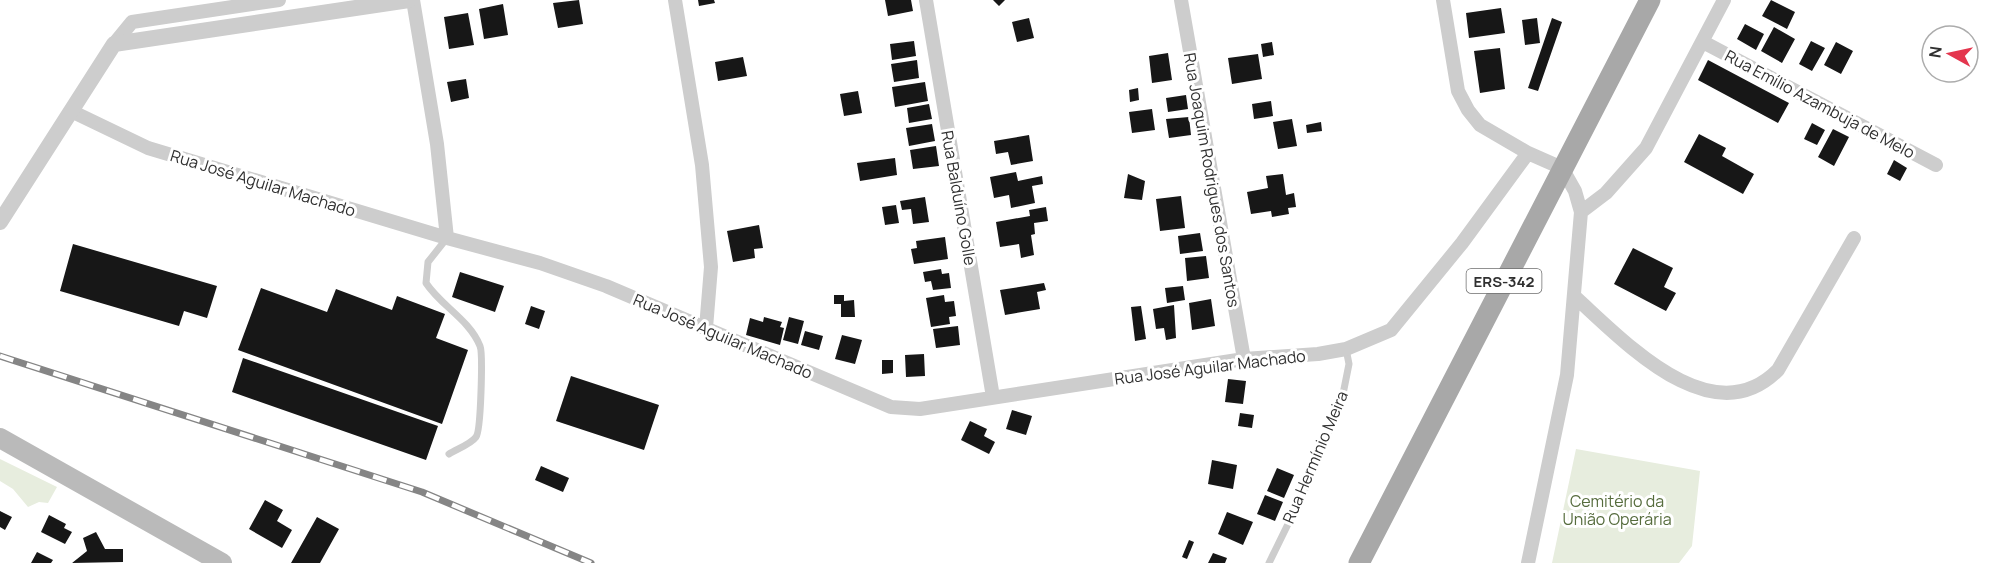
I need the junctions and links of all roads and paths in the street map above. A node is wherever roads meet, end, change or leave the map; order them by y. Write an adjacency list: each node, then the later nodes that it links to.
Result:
1 (279, 0): 10 (street)
2 (411, 0): 10 (street); 17 (street)
3 (675, 0): 20 (street)
4 (926, 0): 23 (street, Rua Balduíno Golle)
5 (1181, 0): 22 (street, Rua Joaquim Rodrigues dos Santos)
6 (1443, 0): 12 (street)
7 (1650, 0): 14 (main road, ERS-342)
8 (1724, 0): 9 (street)
9 (1703, 42): 13 (street, Rua Emílio Azambuja de Melo); 15 (street)
10 (114, 44): 11 (street)
11 (71, 111): 16 (street); 17 (street, Rua José Aguilar Machado)
12 (1528, 153): 14 (street); 21 (street, Rua José Aguilar Machado)
13 (1936, 165)
14 (1562, 168): 15 (street); 28 (main road, ERS-342)
15 (1581, 212): 19 (street)
16 (0, 222)
17 (447, 238): 20 (street, Rua José Aguilar Machado); 25 (lane)
18 (1854, 238): 19 (street)
19 (1574, 296): 29 (street)
20 (706, 328): 23 (street, Rua José Aguilar Machado)
21 (1346, 349): 22 (street, Rua José Aguilar Machado); 27 (lane, Rua Hermínio Meira)
22 (1244, 360): 23 (street, Rua José Aguilar Machado)
23 (993, 397)
24 (0, 438): 26 (main road)
25 (449, 454)
26 (222, 563)
27 (1269, 563)
28 (1359, 563)
29 (1528, 563)

